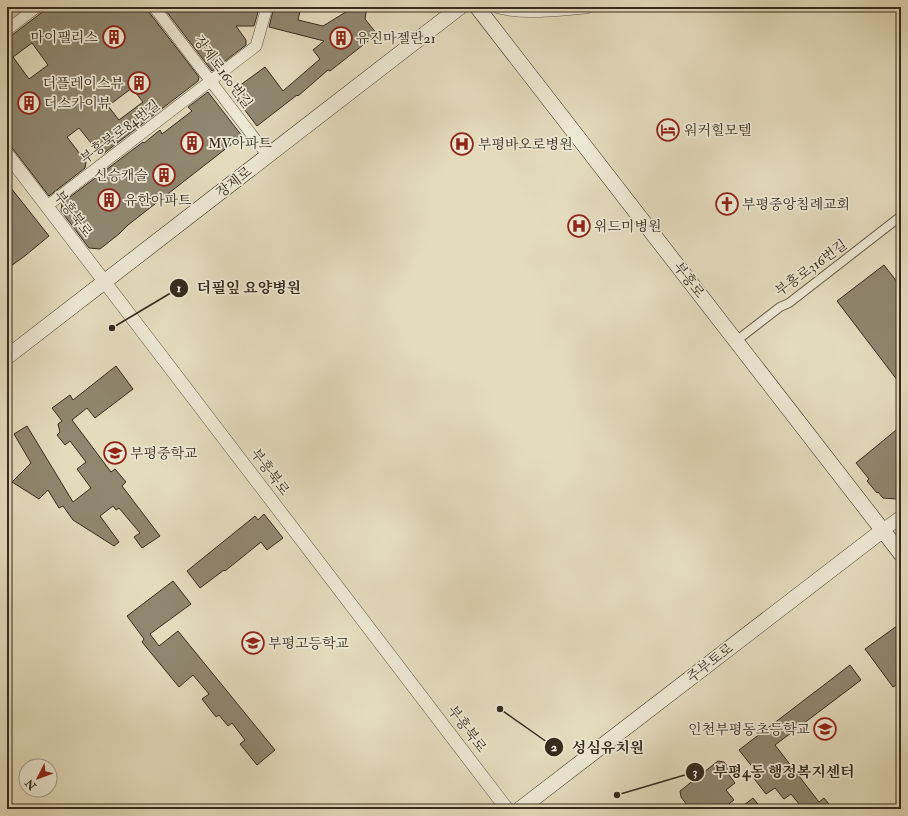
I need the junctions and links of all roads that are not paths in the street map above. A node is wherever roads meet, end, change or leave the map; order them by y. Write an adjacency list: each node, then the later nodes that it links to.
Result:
1 (37, 7): 8 (street)
2 (154, 7): 9 (street, 장제로160번길)
3 (267, 7): 9 (street, 부흥북로84번길)
4 (460, 7): 11 (main road, 장제로)
5 (477, 7): 15 (main road, 부흥로)
6 (499, 7): 7 (street)
7 (586, 7)
8 (7, 30)
9 (211, 81): 11 (street, 장제로160번길); 12 (street, 부흥북로84번길)
10 (7, 154): 12 (street, 부흥북로)
11 (268, 156): 14 (main road, 장제로)
12 (47, 206): 14 (street, 부흥북로)
13 (901, 216): 15 (street, 부흥로316번길)
14 (105, 282): 16 (main road, 장제로); 20 (street, 부흥북로)
15 (736, 341): 18 (main road, 부흥로)
16 (7, 357)
17 (901, 517): 18 (street, 주부토로)
18 (883, 530): 19 (main road, 부흥로); 21 (main road, 주부토로)
19 (901, 554)
20 (508, 809)
21 (520, 809)

